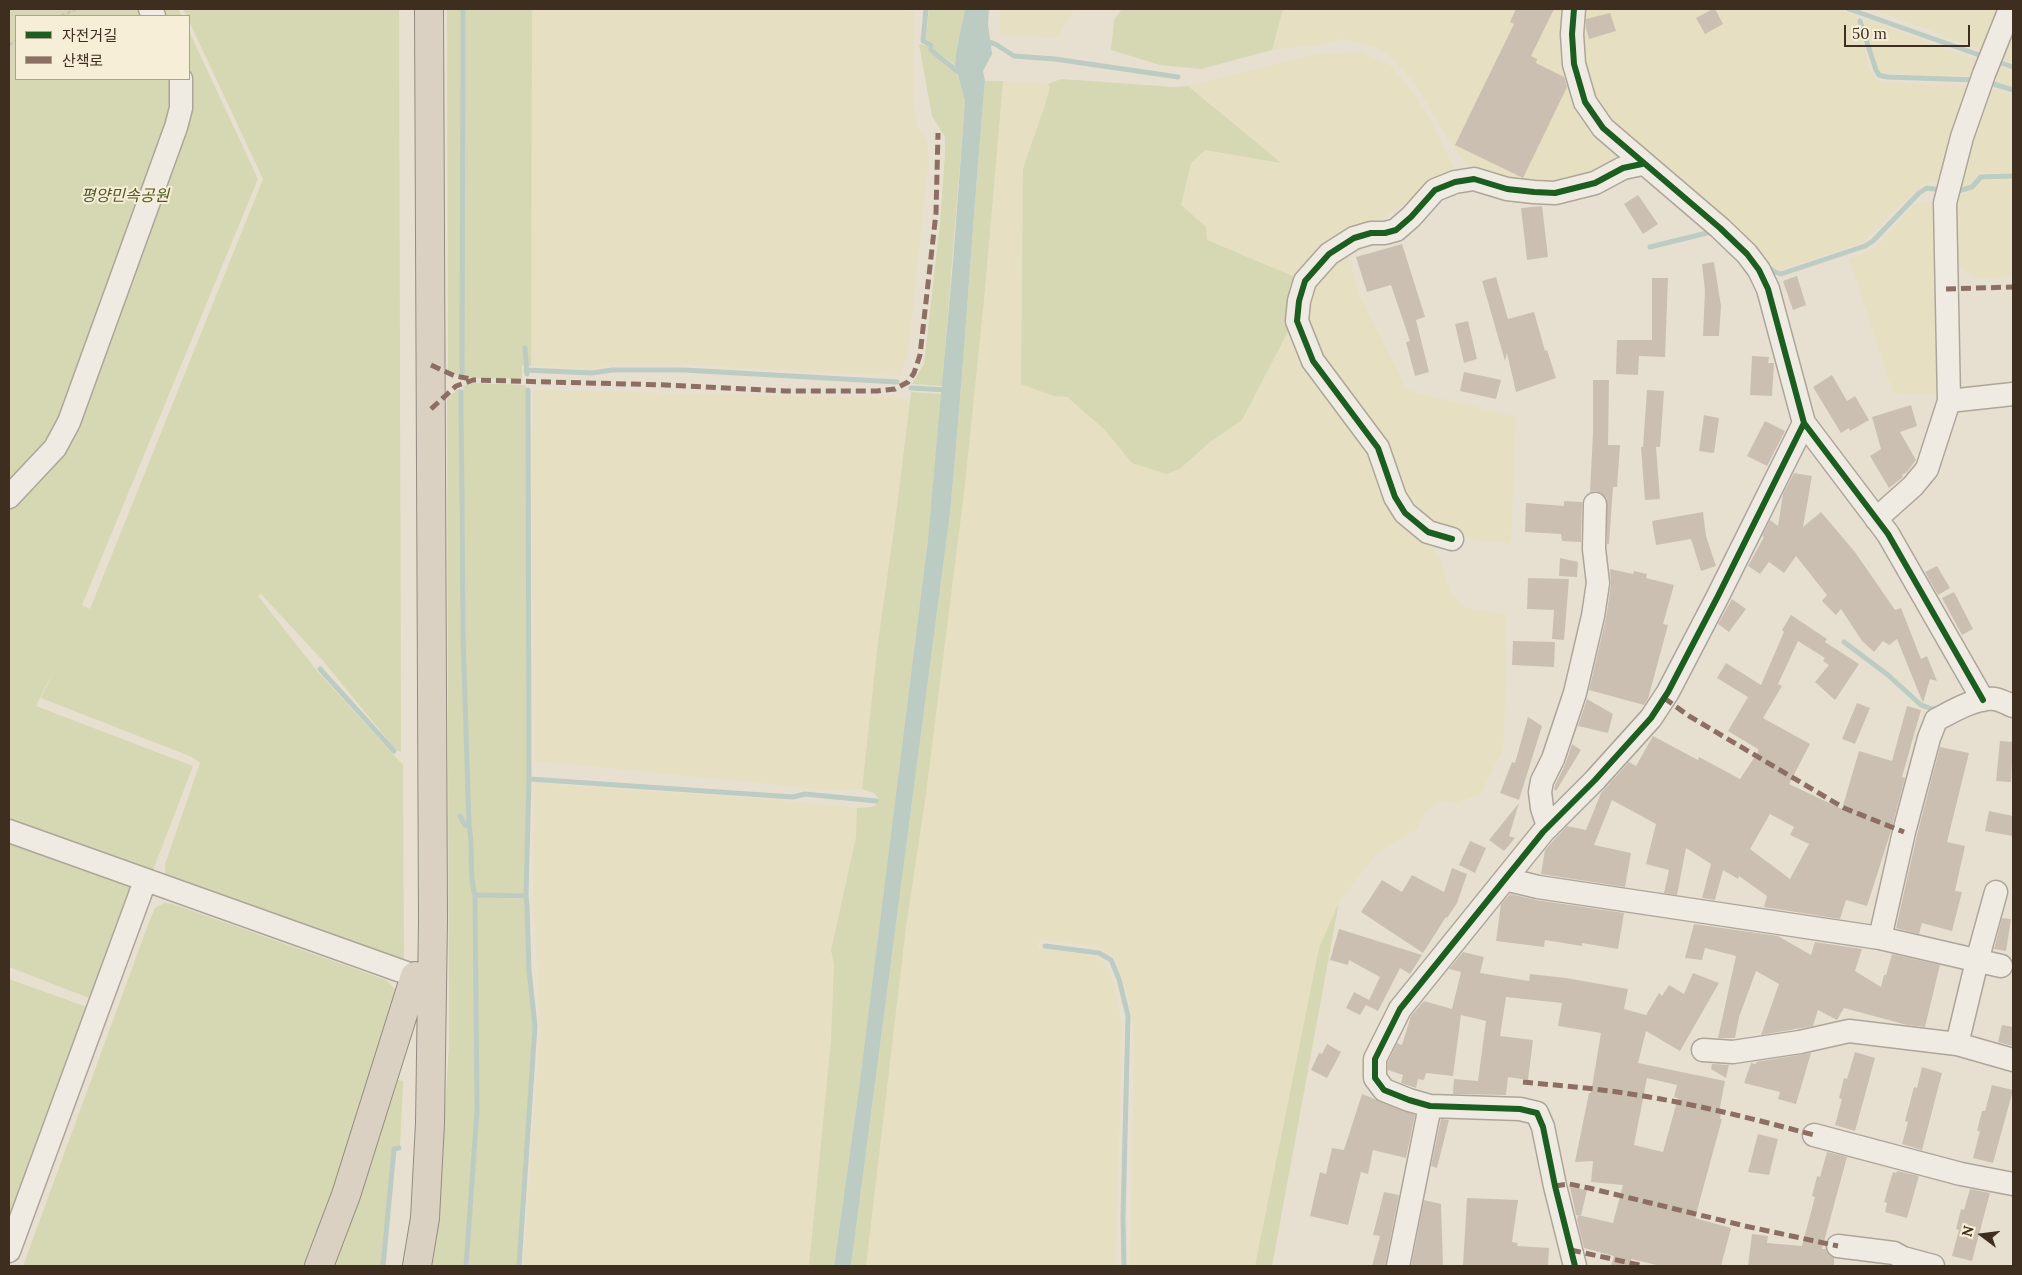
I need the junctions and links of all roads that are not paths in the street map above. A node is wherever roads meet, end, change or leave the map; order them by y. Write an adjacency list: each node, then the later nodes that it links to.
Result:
1 (410, 9): 24 (highway)
2 (429, 9): 36 (highway)
3 (1574, 9): 6 (street)
4 (2010, 9): 8 (street)
5 (180, 80): 10 (street)
6 (1642, 164): 9 (street); 13 (street)
7 (2013, 394): 8 (street)
8 (1948, 401): 12 (street)
9 (1804, 423): 12 (street); 16 (street)
10 (9, 497)
11 (1595, 504): 16 (street)
12 (1876, 519): 14 (street)
13 (1452, 539)
14 (1983, 700): 15 (street); 21 (street)
15 (2013, 706)
16 (1548, 826): 18 (street)
17 (9, 831): 19 (street)
18 (1505, 880): 21 (street); 28 (street)
19 (145, 881): 24 (street); 32 (street)
20 (1996, 892): 22 (street)
21 (1880, 938): 22 (street)
22 (1977, 961): 23 (street); 25 (street)
23 (2001, 966)
24 (415, 976): 34 (highway); 35 (highway)
25 (1958, 1044): 26 (street); 27 (street)
26 (1703, 1050)
27 (2013, 1060)
28 (1430, 1106): 37 (street); 38 (street)
29 (1814, 1136): 30 (street)
30 (2013, 1184)
31 (1838, 1246): 33 (street)
32 (9, 1251)
33 (1902, 1262): 39 (street)
34 (319, 1266)
35 (403, 1266)
36 (417, 1266)
37 (1398, 1266)
38 (1575, 1266)
39 (1933, 1266)

